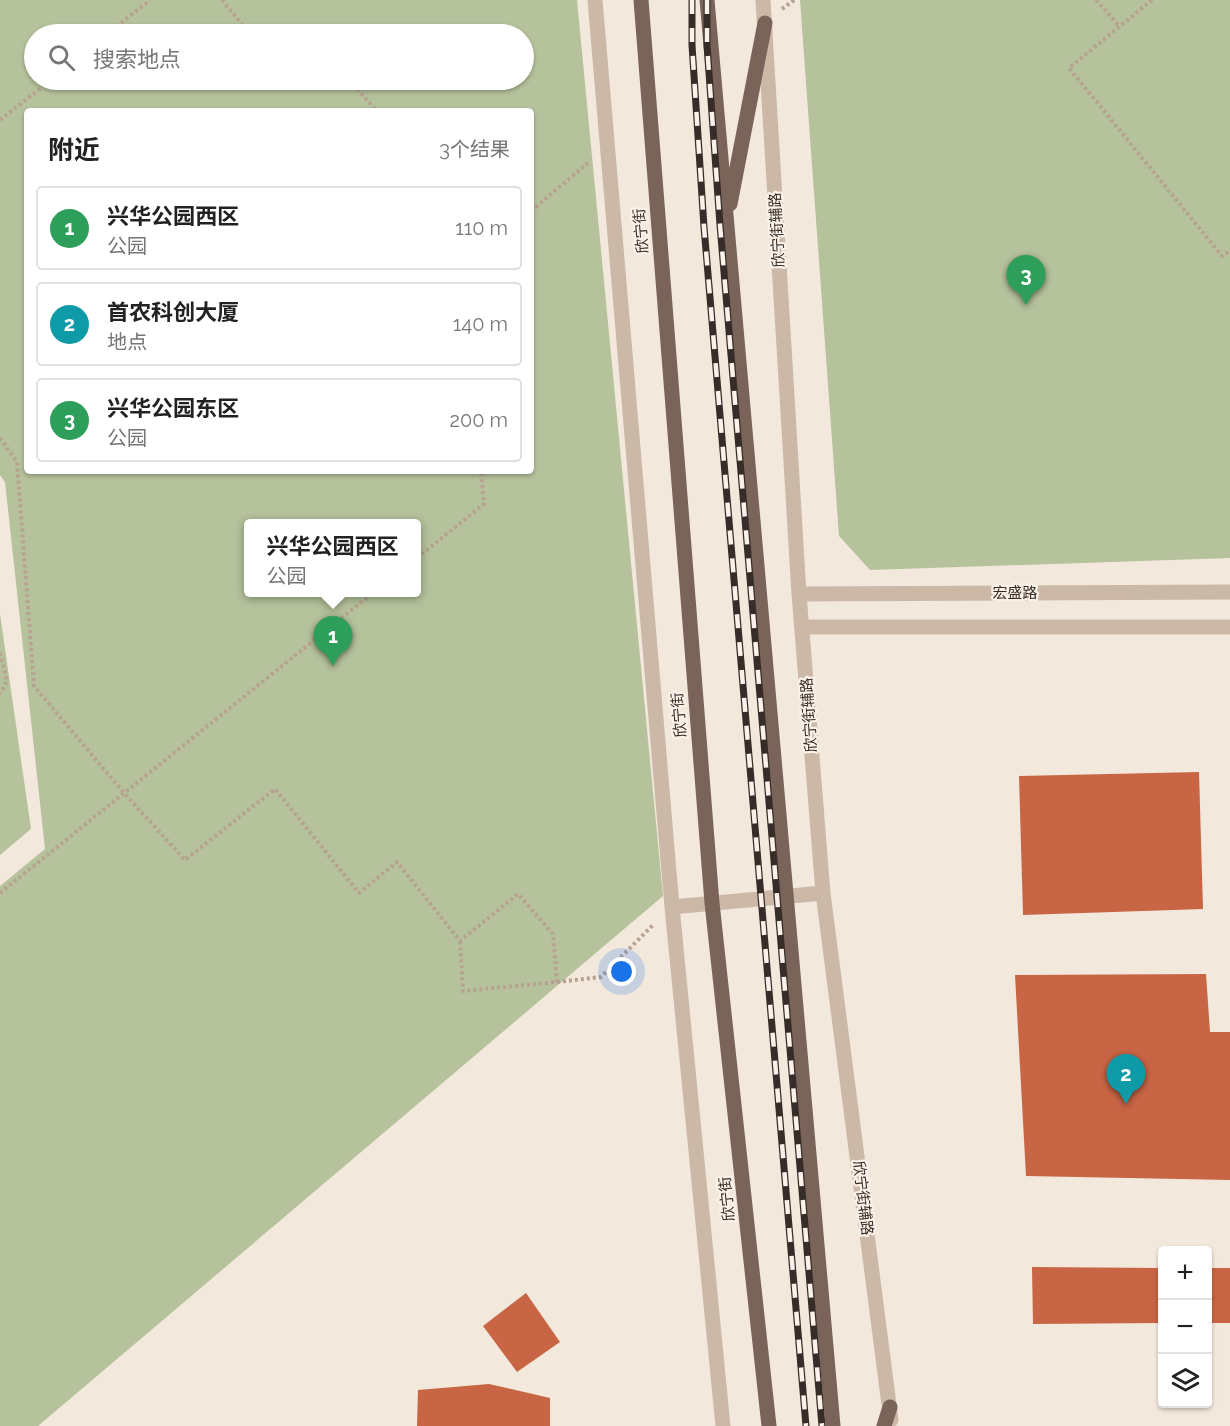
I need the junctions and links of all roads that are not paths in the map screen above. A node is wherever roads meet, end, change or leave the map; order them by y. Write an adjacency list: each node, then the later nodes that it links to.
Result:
1 (595, 0): 14 (street)
2 (641, 0): 13 (main road, 欣宁街)
3 (706, 0): 6 (main road)
4 (763, 0): 5 (street, 欣宁街辅路)
5 (765, 23): 6 (main road); 8 (street, 欣宁街辅路)
6 (727, 222): 12 (main road)
7 (1230, 592): 8 (street, 宏盛路)
8 (799, 594): 9 (street, 欣宁街辅路)
9 (802, 627): 10 (street); 11 (street, 欣宁街辅路)
10 (1230, 627)
11 (823, 893): 12 (street); 15 (street, 欣宁街辅路)
12 (787, 897): 13 (street); 18 (main road)
13 (712, 903): 14 (street); 17 (main road, 欣宁街)
14 (672, 907): 16 (street)
15 (890, 1407): 19 (main road); 20 (street, 欣宁街辅路)
16 (723, 1426)
17 (770, 1426)
18 (833, 1426)
19 (884, 1426)
20 (892, 1426)

